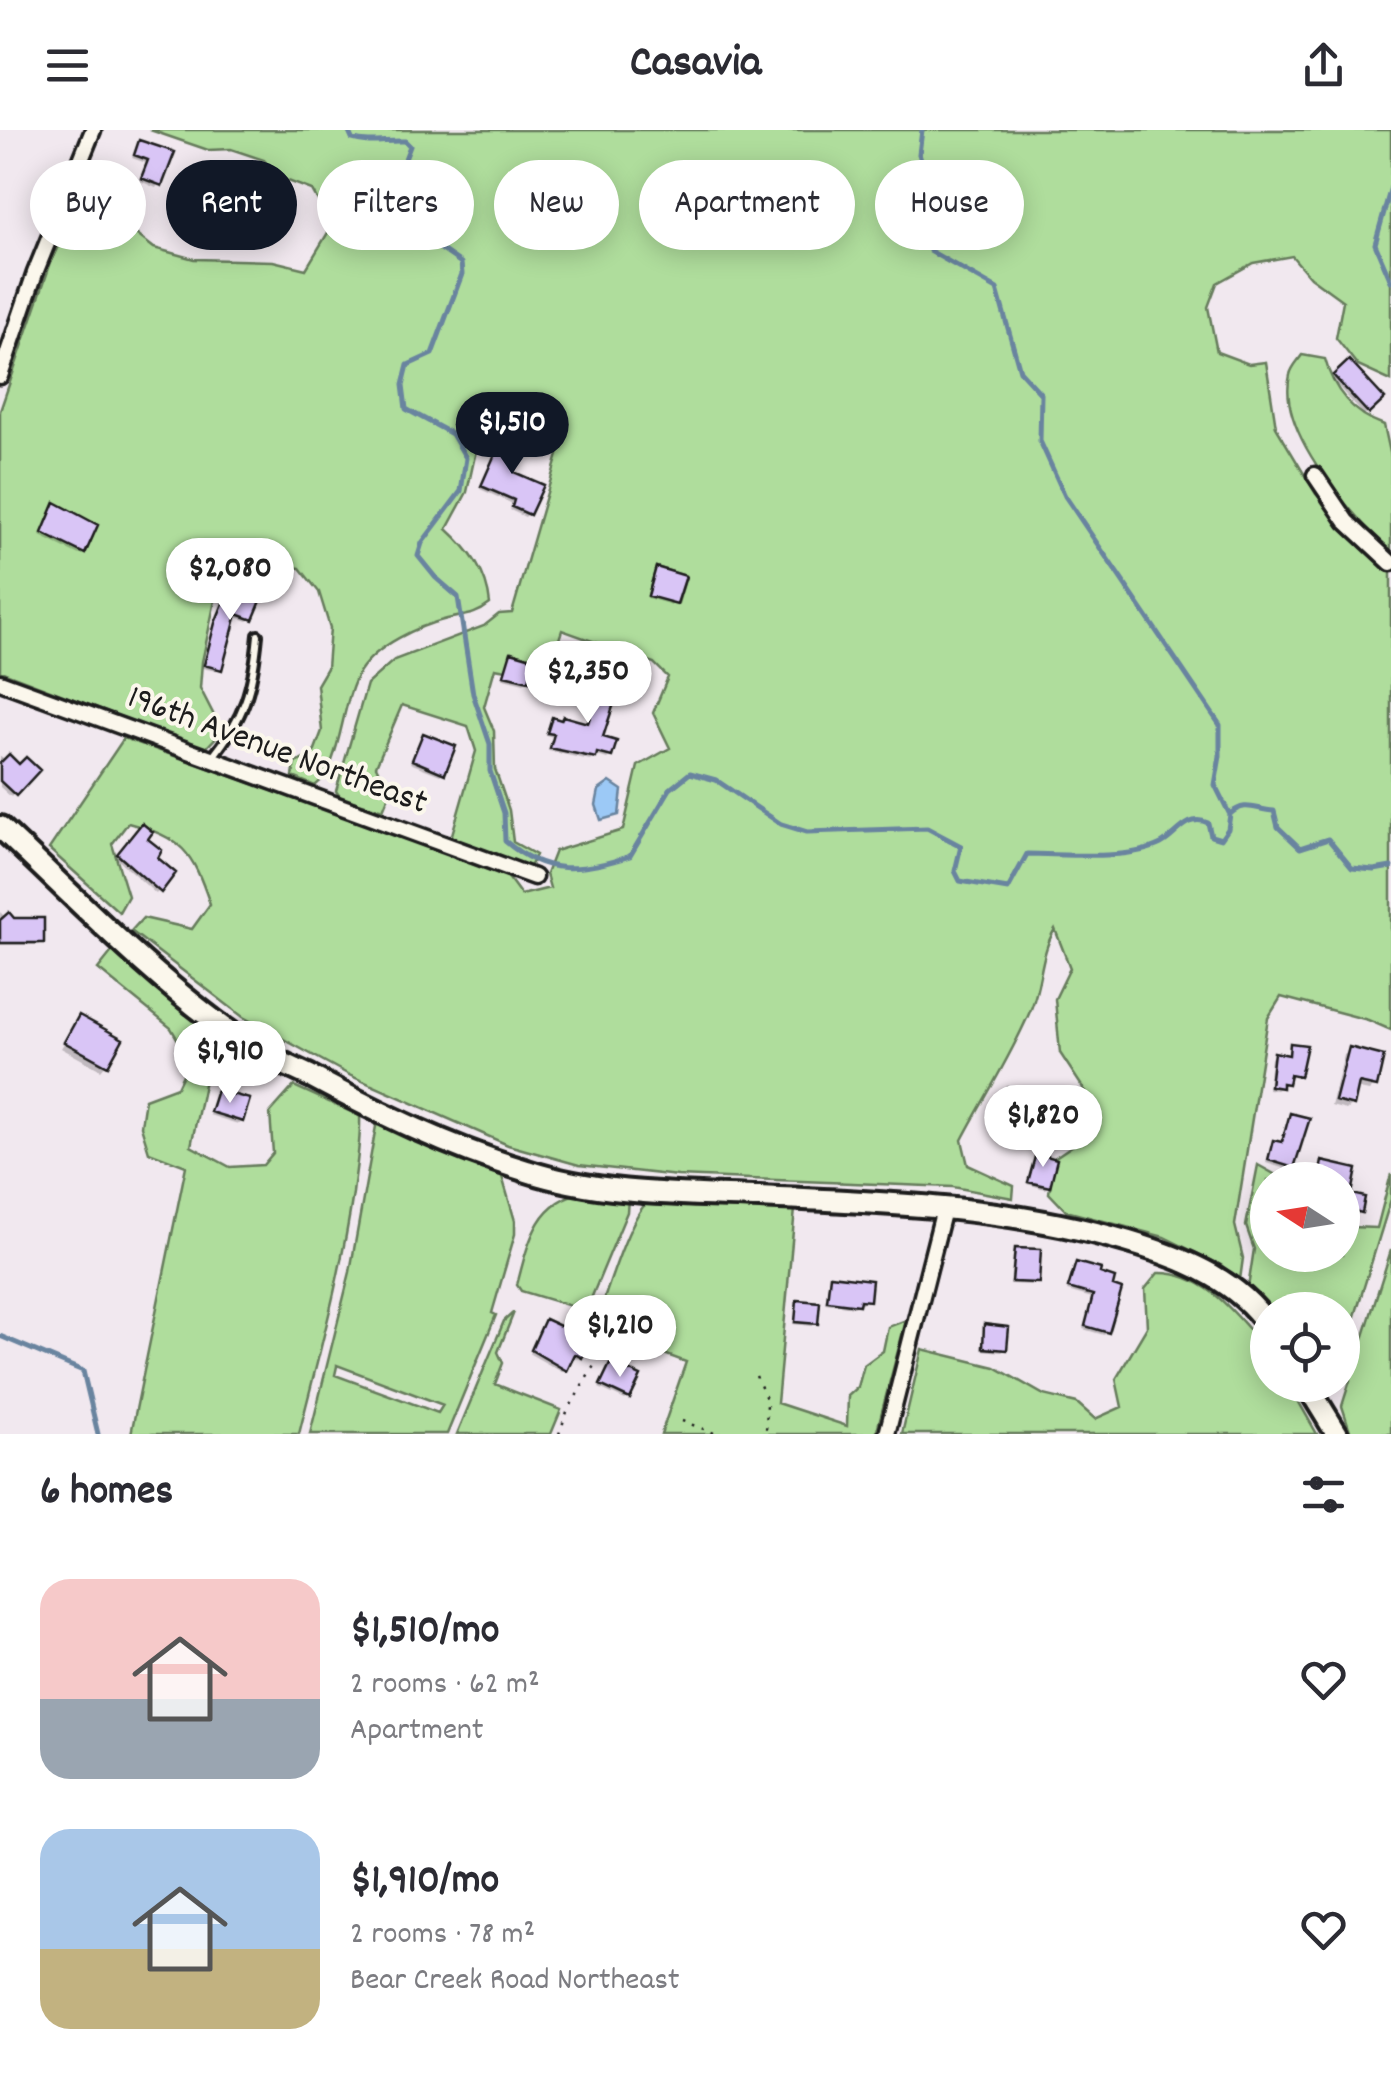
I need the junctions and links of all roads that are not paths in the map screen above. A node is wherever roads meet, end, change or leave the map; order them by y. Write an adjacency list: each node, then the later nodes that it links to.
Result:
1 (93, 130): 2 (street)
2 (0, 376)
3 (1315, 474): 4 (street)
4 (1391, 563)
5 (258, 635): 7 (lane)
6 (0, 682): 7 (street, 196th Avenue Northeast)
7 (210, 760): 9 (street, 196th Avenue Northeast)
8 (0, 827): 10 (street)
9 (534, 877)
10 (944, 1210): 11 (street); 13 (street)
11 (1250, 1307)
12 (1318, 1402): 14 (street)
13 (887, 1434)
14 (1337, 1434)

